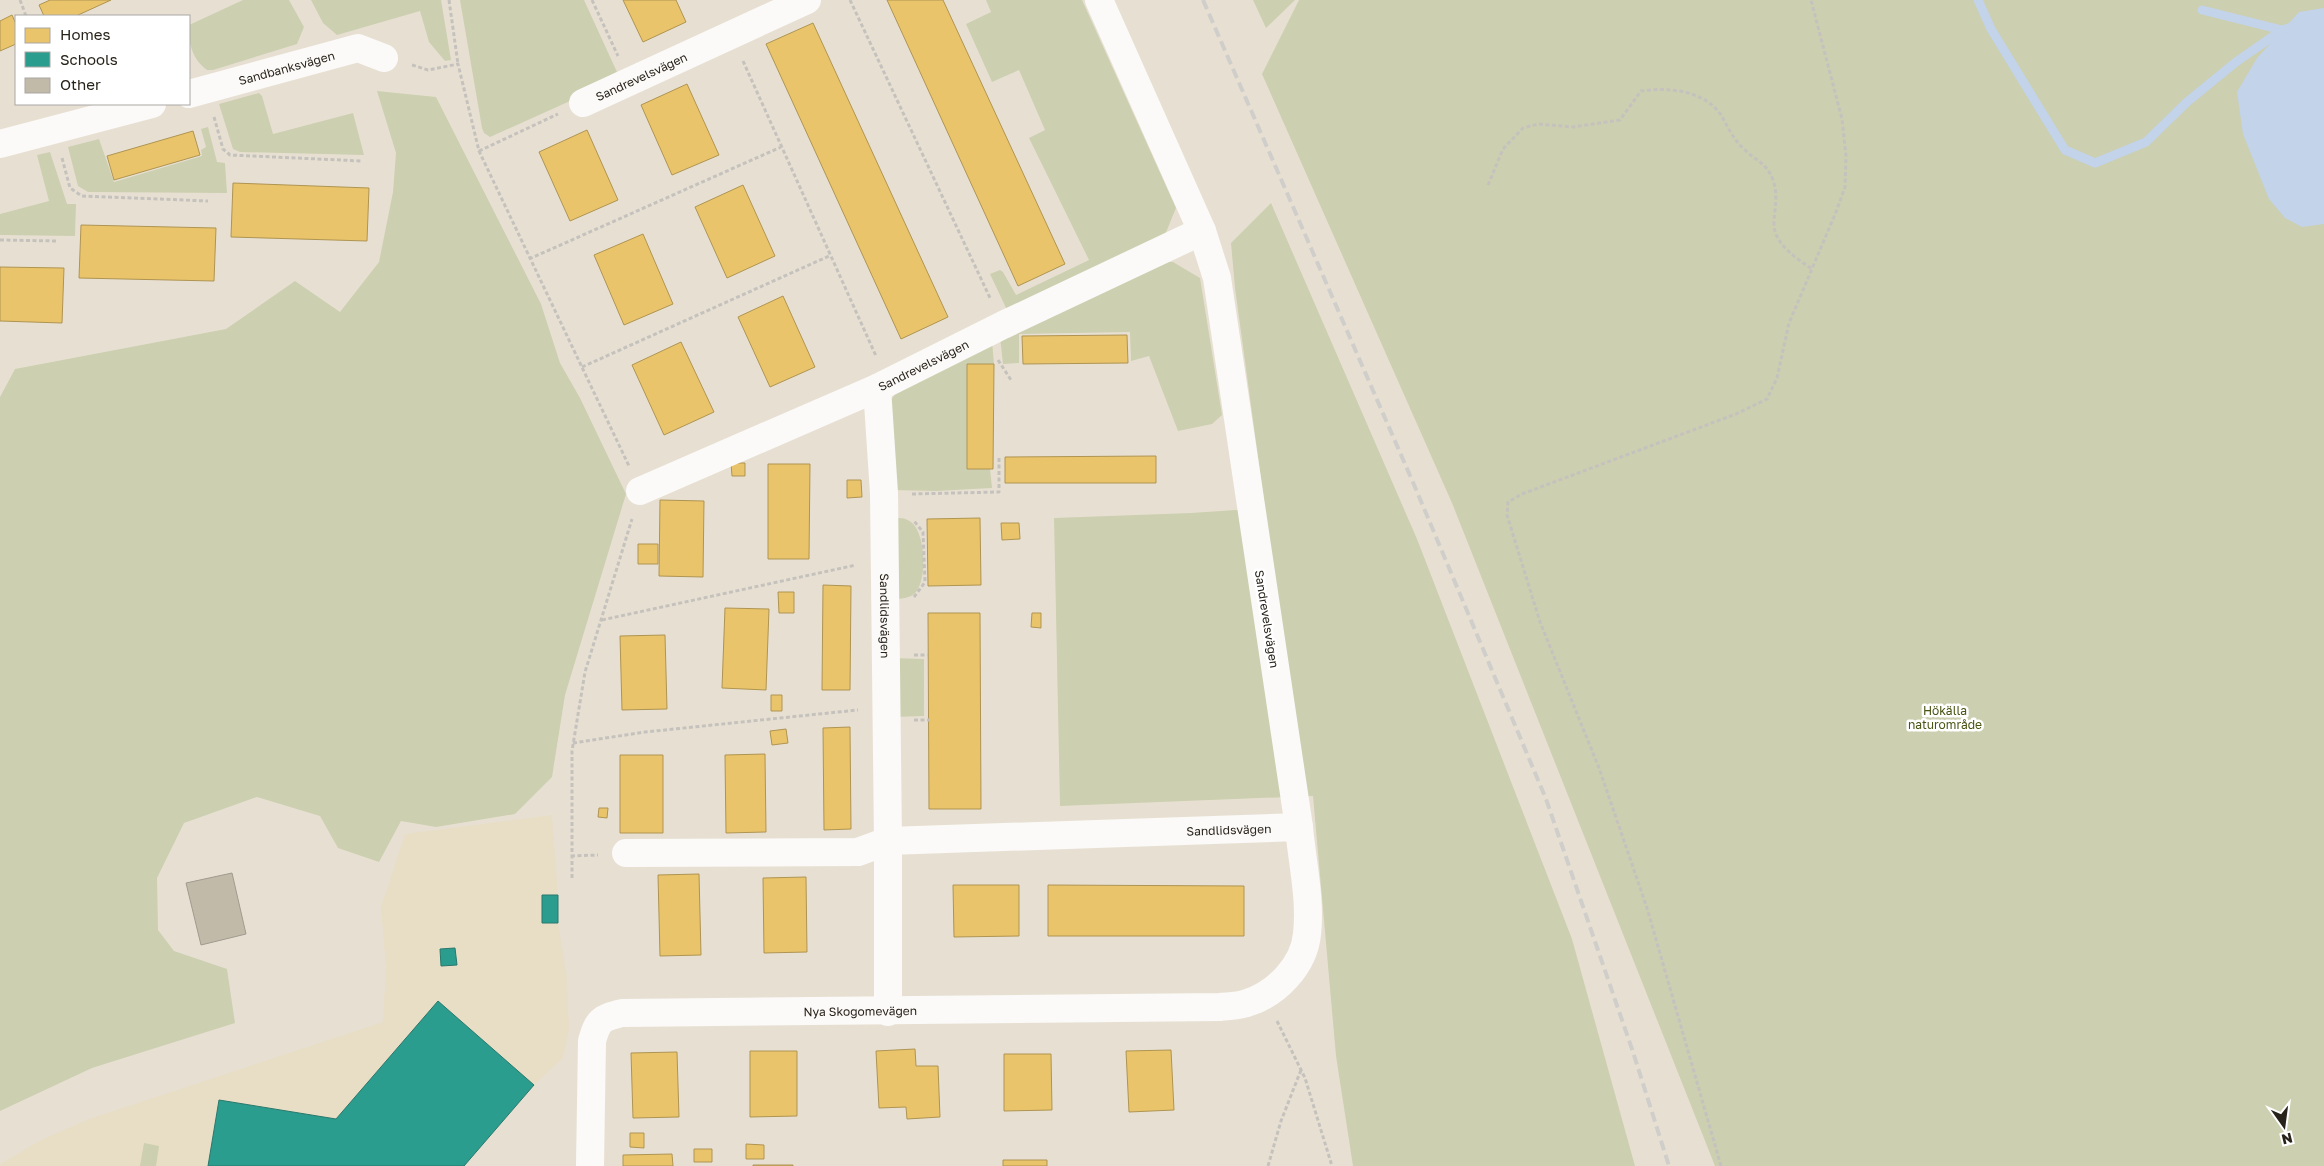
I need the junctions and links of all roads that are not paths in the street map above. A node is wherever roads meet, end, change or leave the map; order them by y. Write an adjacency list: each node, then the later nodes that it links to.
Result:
1 (807, 0): 5 (street, Sandrevelsvägen)
2 (1099, 0): 8 (street, Sandrevelsvägen)
3 (384, 58): 4 (street, Sandbanksvägen)
4 (197, 92)
5 (583, 103)
6 (148, 105): 7 (street)
7 (0, 144)
8 (1202, 231): 9 (street, Sandrevelsvägen); 11 (street, Sandrevelsvägen)
9 (883, 386): 10 (street, Sandrevelsvägen); 12 (street, Sandlidsvägen)
10 (640, 491)
11 (1299, 827): 12 (street, Sandlidsvägen); 14 (street, Sandrevelsvägen)
12 (888, 842): 13 (street, Sandlidsvägen); 15 (street, Sandlidsvägen)
13 (626, 853)
14 (1265, 996): 15 (street, Nya Skogomevägen)
15 (888, 1012): 16 (street, Nya Skogomevägen)
16 (590, 1166)

